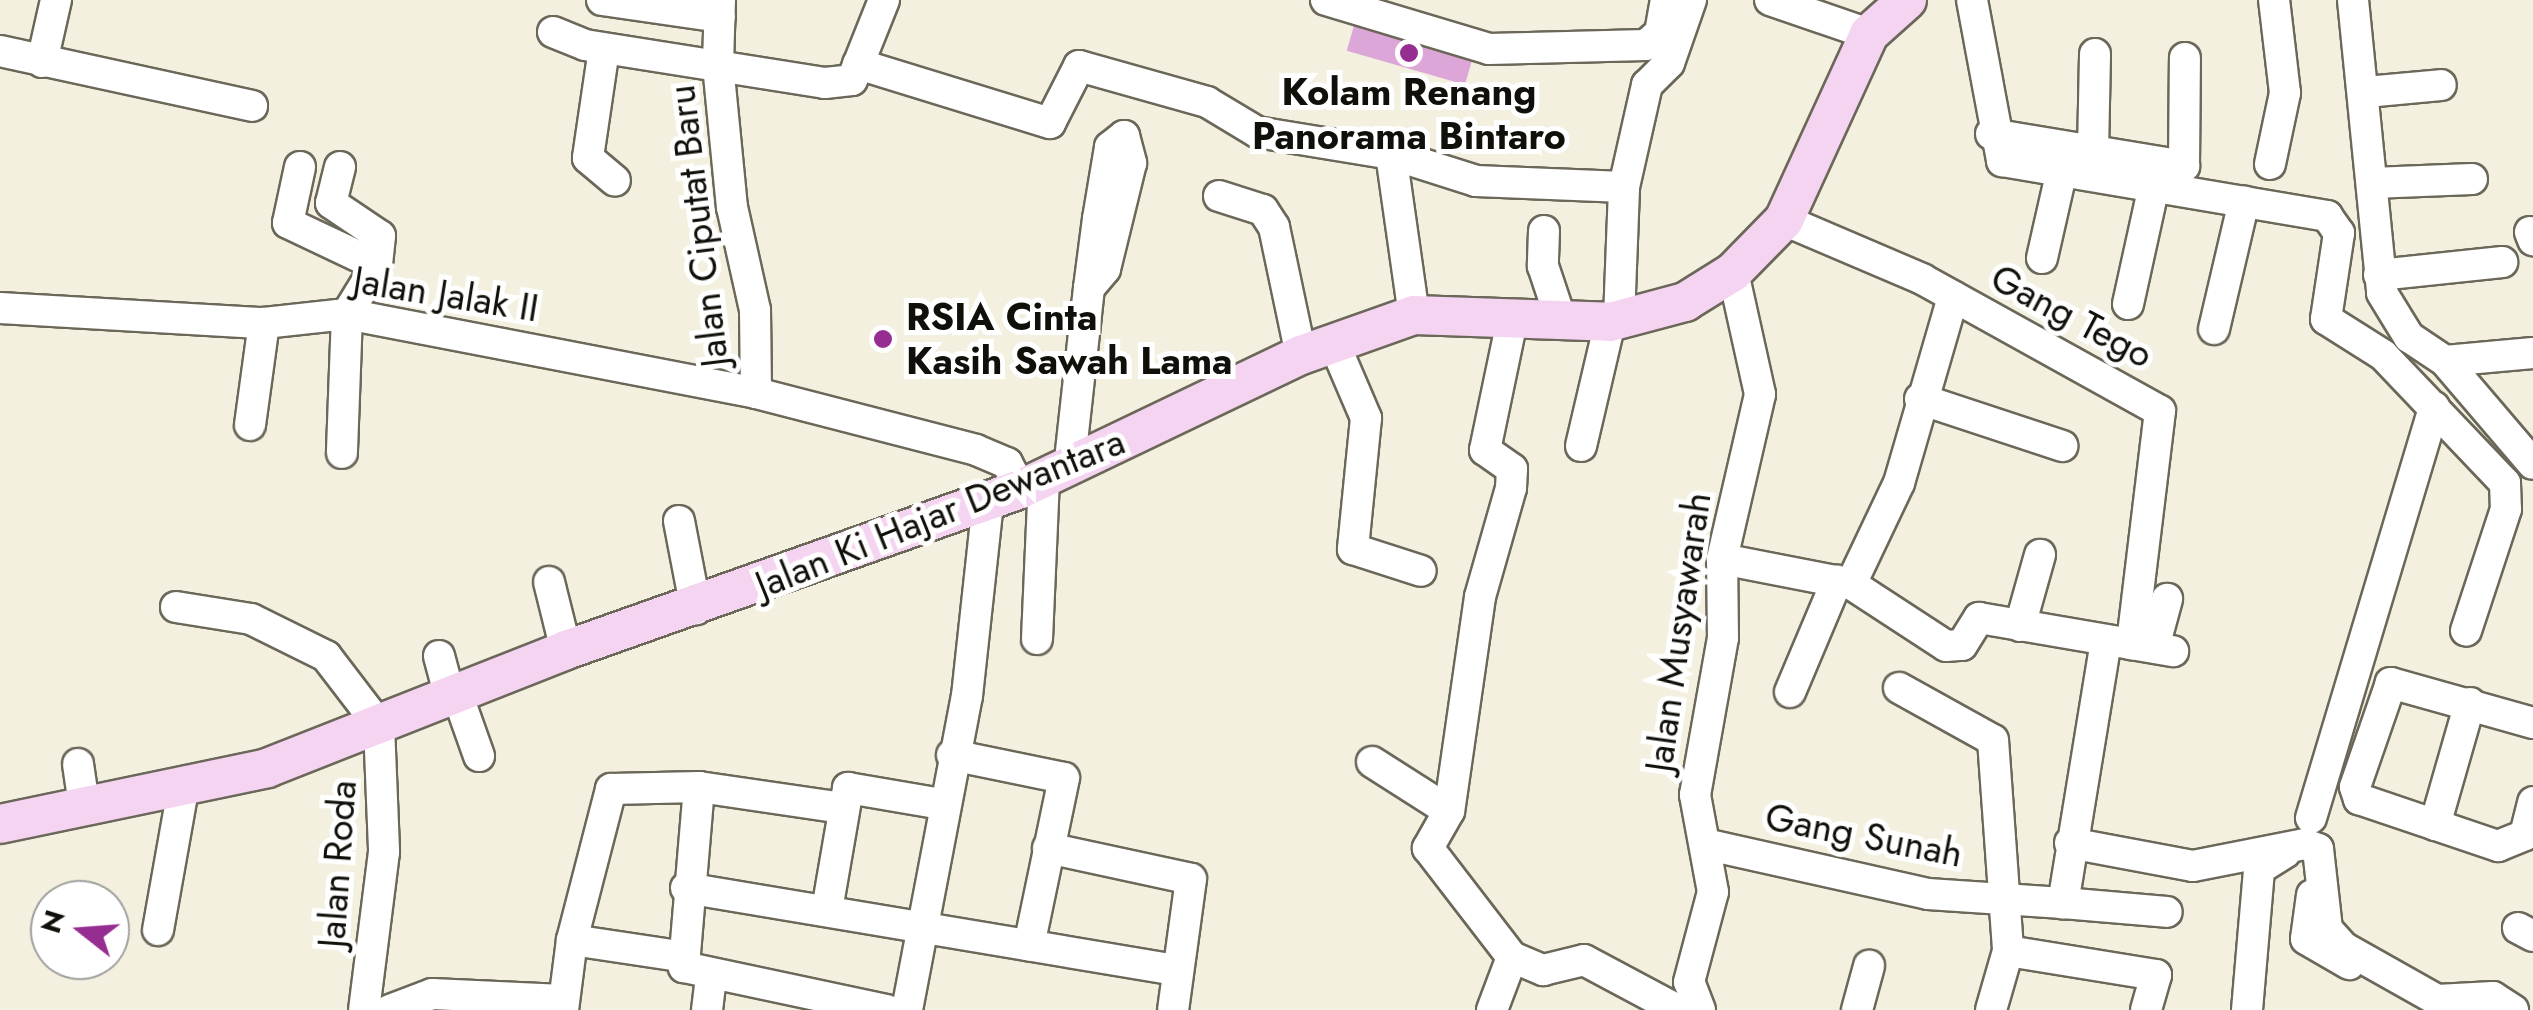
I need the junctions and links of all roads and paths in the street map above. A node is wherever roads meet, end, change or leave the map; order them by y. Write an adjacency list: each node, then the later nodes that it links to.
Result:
1 (56, 0): 19 (street)
2 (602, 0): 12 (street)
3 (884, 0): 21 (street)
4 (1326, 0): 5 (street)
5 (1666, 0)
6 (1691, 0): 36 (street)
7 (1770, 0): 14 (street)
8 (1907, 0): 14 (main road, Jalan Ki Hajar Dewantara)
9 (1972, 0): 25 (street)
10 (2274, 0): 28 (street)
11 (2353, 0): 23 (street)
12 (720, 8): 20 (street, Jalan Ciputat Baru)
13 (552, 32): 15 (street)
14 (1869, 34): 39 (main road, Jalan Ki Hajar Dewantara)
15 (604, 48): 20 (street); 33 (street)
16 (0, 52): 19 (street)
17 (2094, 54): 26 (street)
18 (2185, 58): 26 (street)
19 (42, 62): 24 (street)
20 (718, 64): 21 (street); 60 (street, Jalan Ciputat Baru)
21 (858, 64): 27 (street)
22 (2441, 85): 23 (street)
23 (2366, 92): 34 (street)
24 (252, 106)
25 (1991, 134): 26 (street); 31 (street)
26 (2093, 151)
27 (1391, 154): 36 (street); 51 (street)
28 (2270, 164)
29 (300, 167): 43 (street)
30 (340, 167): 43 (street)
31 (2062, 170): 35 (street); 41 (street)
32 (2472, 178): 34 (street)
33 (615, 181)
34 (2372, 184): 45 (street)
35 (2154, 186): 38 (street); 48 (street)
36 (1624, 187): 54 (street)
37 (1219, 196): 57 (street)
38 (2244, 201): 56 (street); 62 (street)
39 (1784, 220): 44 (main road, Jalan Ki Hajar Dewantara); 47 (street, Gang Tego)
40 (1544, 231): 53 (street)
41 (2042, 258)
42 (2502, 262): 45 (street)
43 (376, 264): 50 (street)
44 (1733, 272): 54 (main road, Jalan Ki Hajar Dewantara); 71 (street, Jalan Musyawarah)
45 (2379, 275): 59 (street)
46 (1089, 288): 68 (street)
47 (1952, 297): 61 (street); 81 (street, Gang Tego)
48 (2128, 304)
49 (0, 308): 55 (street, Jalan Jalak II)
50 (348, 314): 55 (street, Jalan Jalak II); 60 (street, Jalan Jalak II); 67 (street)
51 (1414, 315): 52 (main road, Jalan Ki Hajar Dewantara); 57 (main road, Jalan Ki Hajar Dewantara)
52 (1513, 316): 53 (main road, Jalan Ki Hajar Dewantara); 100 (street)
53 (1561, 320): 54 (main road, Jalan Ki Hajar Dewantara)
54 (1614, 320): 64 (street)
55 (264, 324): 63 (street)
56 (2214, 330)
57 (1317, 348): 68 (main road, Jalan Ki Hajar Dewantara); 72 (street)
58 (2533, 353): 59 (street)
59 (2444, 361): 66 (street)
60 (756, 393): 68 (street, Jalan Ciputat Baru)
61 (1920, 399): 65 (street); 74 (street)
62 (2434, 407): 79 (street); 101 (street)
63 (250, 425)
64 (1580, 446)
65 (2062, 446)
66 (2529, 453)
67 (342, 454)
68 (1031, 485): 77 (main road, Jalan Ki Hajar Dewantara); 80 (street); 90 (street)
69 (679, 520): 77 (street)
70 (2040, 555): 78 (street)
71 (1722, 559): 74 (street); 105 (street, Jalan Musyawarah)
72 (1421, 571)
73 (549, 582): 82 (street)
74 (1844, 583): 78 (street); 86 (street)
75 (2167, 599): 81 (street)
76 (176, 607): 89 (street)
77 (696, 609): 82 (main road, Jalan Ki Hajar Dewantara)
78 (2020, 626): 81 (street)
79 (2466, 631)
80 (1037, 638)
81 (2141, 646): 104 (street)
82 (566, 650): 85 (main road, Jalan Ki Hajar Dewantara)
83 (439, 656): 85 (street)
84 (1899, 688): 108 (street)
85 (452, 692): 89 (main road, Jalan Ki Hajar Dewantara); 91 (street)
86 (1790, 692)
87 (2470, 703): 88 (street); 103 (street); 103 (street)
88 (2533, 723)
89 (380, 725): 95 (main road, Jalan Ki Hajar Dewantara); 125 (street, Jalan Roda)
90 (952, 755): 97 (street); 106 (street)
91 (479, 756)
92 (1372, 762): 100 (street)
93 (78, 764): 98 (street)
94 (699, 787): 99 (street); 107 (street); 114 (street)
95 (183, 789): 98 (main road, Jalan Ki Hajar Dewantara); 113 (street)
96 (2533, 802): 103 (street)
97 (942, 804): 99 (street); 112 (street)
98 (84, 805): 102 (main road, Jalan Ki Hajar Dewantara)
99 (843, 808): 110 (street)
100 (1449, 811): 118 (street)
101 (2310, 818)
102 (0, 824)
103 (2435, 825)
104 (2070, 842): 109 (street); 136 (street)
105 (1709, 845): 108 (street, Gang Sunah); 124 (street, Jalan Musyawarah)
106 (1048, 848): 115 (street); 120 (street)
107 (686, 888): 110 (street); 117 (street)
108 (2005, 898): 109 (street, Gang Sunah); 116 (street)
109 (2063, 903): 111 (street, Gang Sunah)
110 (828, 910): 112 (street)
111 (2166, 912)
112 (918, 925): 115 (street); 129 (street)
113 (158, 930)
114 (572, 940): 117 (street); 122 (street)
115 (1029, 945): 120 (street)
116 (2008, 951): 133 (street); 134 (street)
117 (679, 956): 121 (street)
118 (1512, 957): 124 (street); 131 (street)
119 (1869, 966): 132 (street)
120 (1177, 970): 130 (street)
121 (712, 978): 127 (street); 128 (street)
122 (563, 1005): 126 (street)
123 (2258, 1006): 135 (street)
124 (1685, 1008)
125 (364, 1010)
126 (390, 1010)
127 (706, 1010)
128 (886, 1010)
129 (907, 1010)
130 (1173, 1010)
131 (1492, 1010)
132 (1858, 1010)
133 (1991, 1010)
134 (2146, 1010)
135 (2428, 1010)
136 (2513, 1010)

